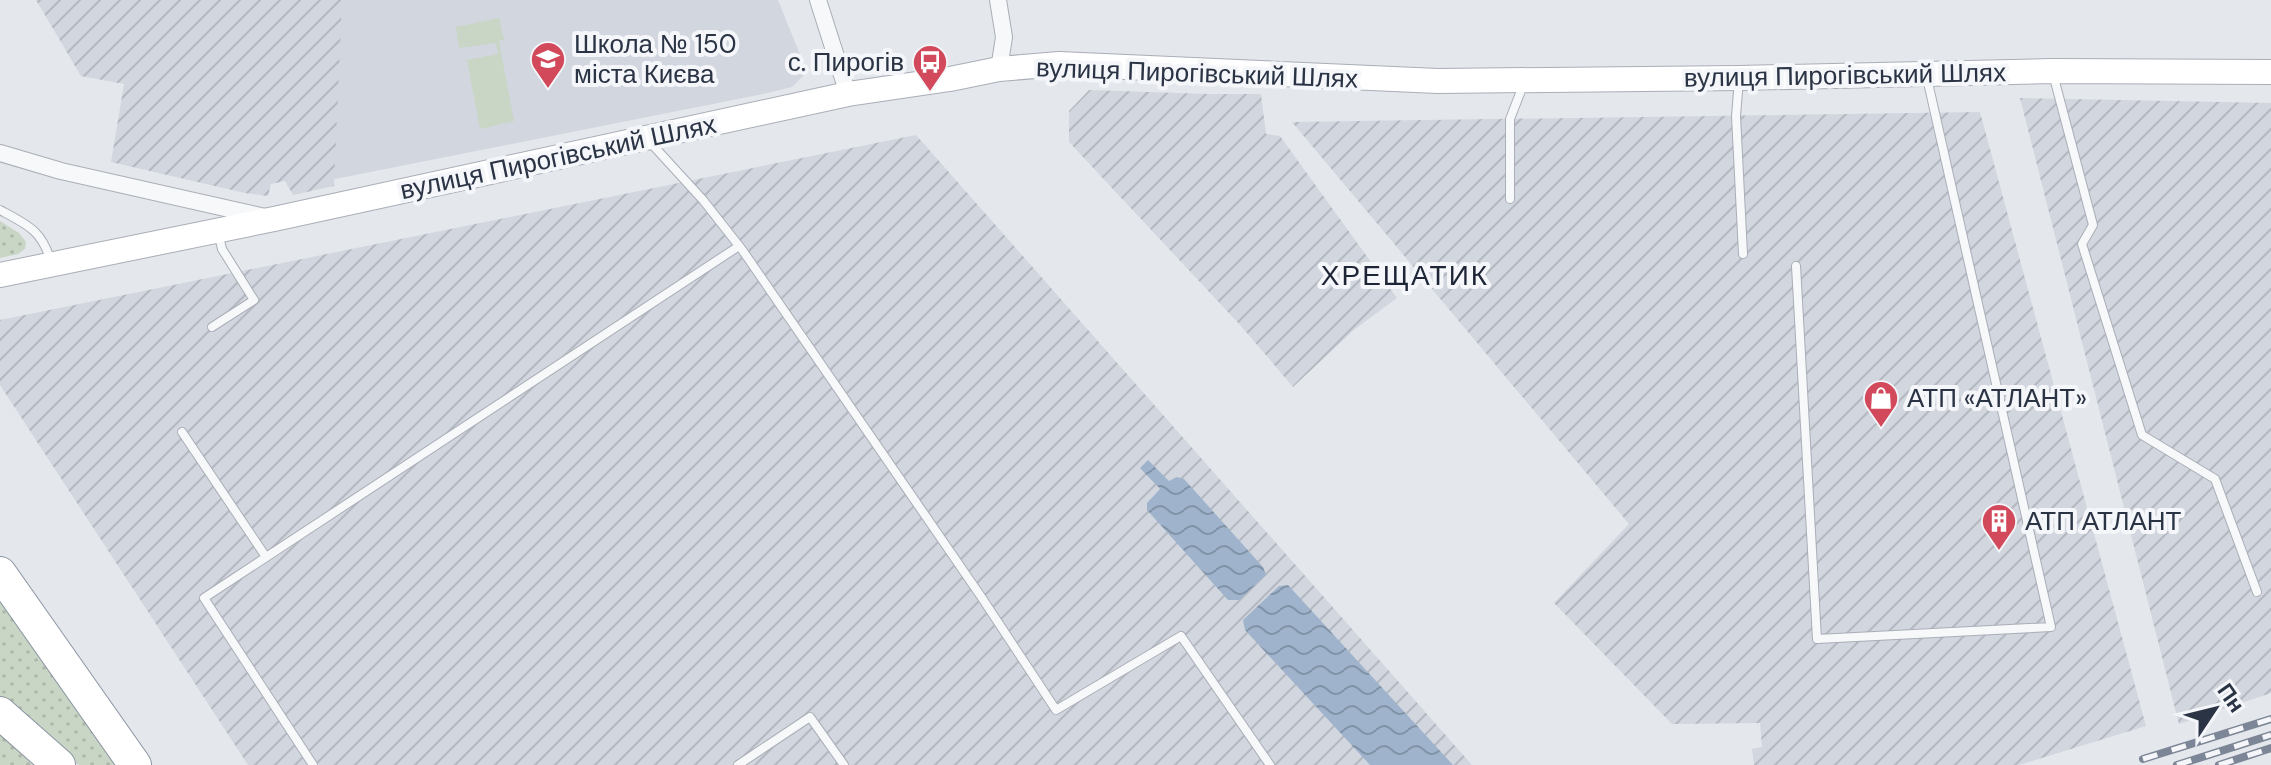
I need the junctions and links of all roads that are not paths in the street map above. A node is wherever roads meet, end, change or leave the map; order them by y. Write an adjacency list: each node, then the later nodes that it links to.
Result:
1 (818, 0): 9 (street)
2 (998, 0): 3 (street)
3 (999, 69): 8 (street, вулиця Пирогівський Шлях); 9 (street, вулиця Пирогівський Шлях)
4 (2052, 71): 5 (street, вулиця Пирогівський Шлях); 6 (street, вулиця Пирогівський Шлях); 25 (lane)
5 (2271, 72)
6 (1927, 74): 7 (street, вулиця Пирогівський Шлях); 19 (lane)
7 (1739, 78): 8 (street, вулиця Пирогівський Шлях); 17 (lane)
8 (1525, 80): 12 (lane)
9 (848, 94): 10 (street, вулиця Пирогівський Шлях)
10 (646, 138): 14 (street, вулиця Пирогівський Шлях); 16 (lane)
11 (0, 153): 14 (street)
12 (1510, 199)
13 (0, 210): 18 (lane)
14 (274, 219): 15 (street, вулиця Пирогівський Шлях)
15 (218, 230): 18 (street, вулиця Пирогівський Шлях); 21 (lane)
16 (739, 246): 23 (lane); 32 (lane)
17 (1743, 254)
18 (52, 263): 20 (street, вулиця Пирогівський Шлях)
19 (1796, 266)
20 (0, 275)
21 (212, 327)
22 (182, 432): 23 (lane)
23 (266, 557): 29 (lane)
24 (0, 573): 28 (highway)
25 (2257, 592)
26 (0, 713): 27 (highway)
27 (59, 765)
28 (135, 765)
29 (313, 765)
30 (738, 765): 31 (lane)
31 (844, 765)
32 (1270, 765)

